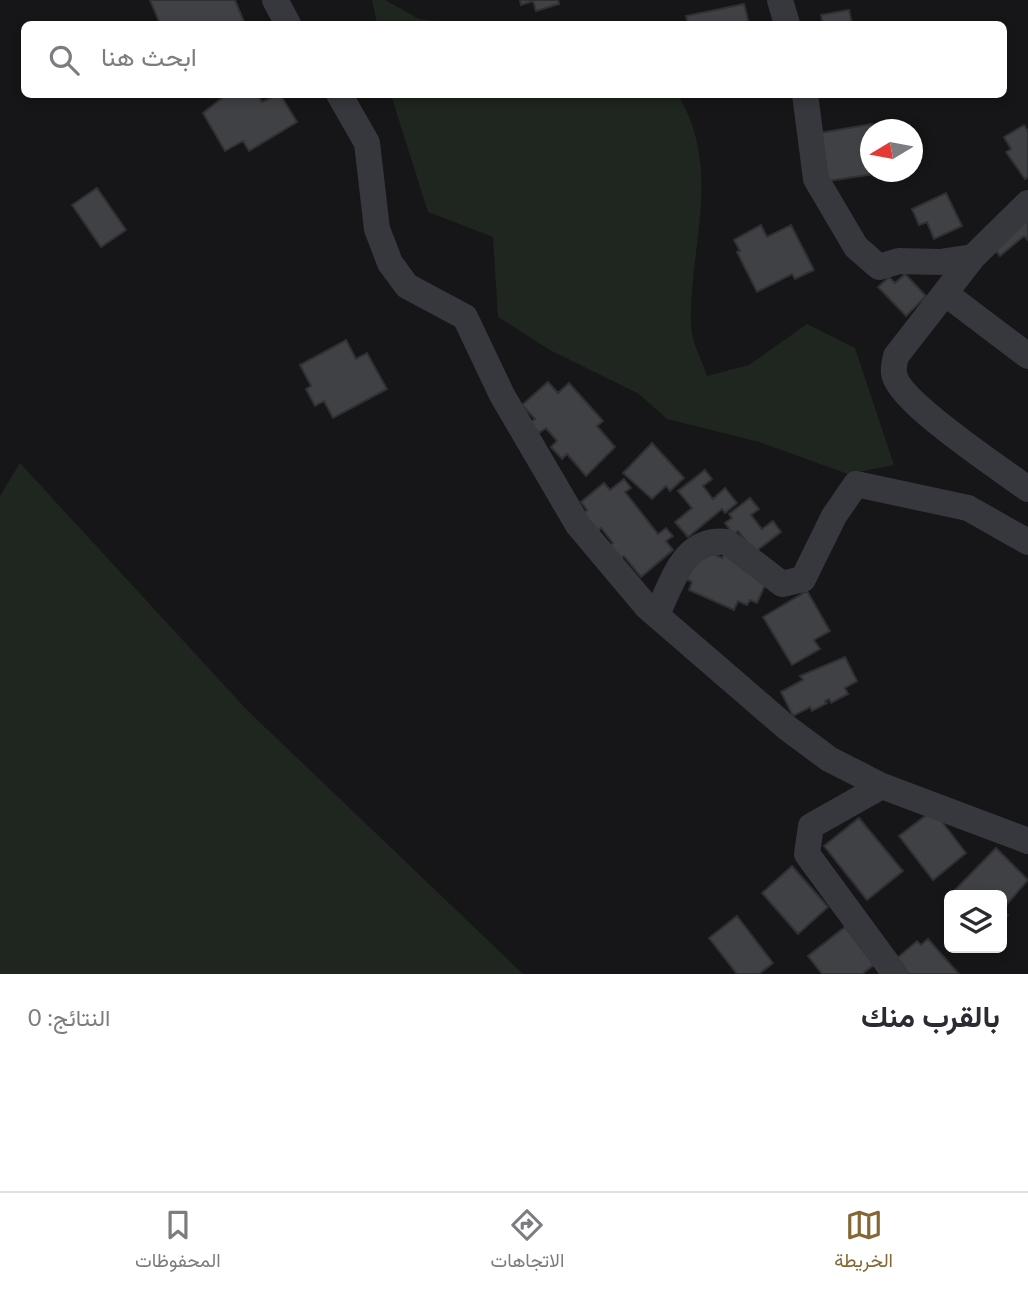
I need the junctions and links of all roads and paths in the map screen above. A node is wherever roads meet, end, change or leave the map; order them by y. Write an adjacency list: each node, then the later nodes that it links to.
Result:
1 (275, 0): 3 (street)
2 (779, 0): 4 (street)
3 (286, 21)
4 (786, 21)
5 (341, 98): 13 (street)
6 (806, 98): 8 (street)
7 (1028, 203): 8 (street)
8 (973, 257): 9 (street)
9 (946, 293): 10 (street); 11 (street)
10 (1028, 356)
11 (1028, 489)
12 (1028, 542): 13 (street)
13 (657, 614): 14 (street)
14 (882, 786): 15 (street); 16 (street)
15 (1028, 841)
16 (895, 974)

